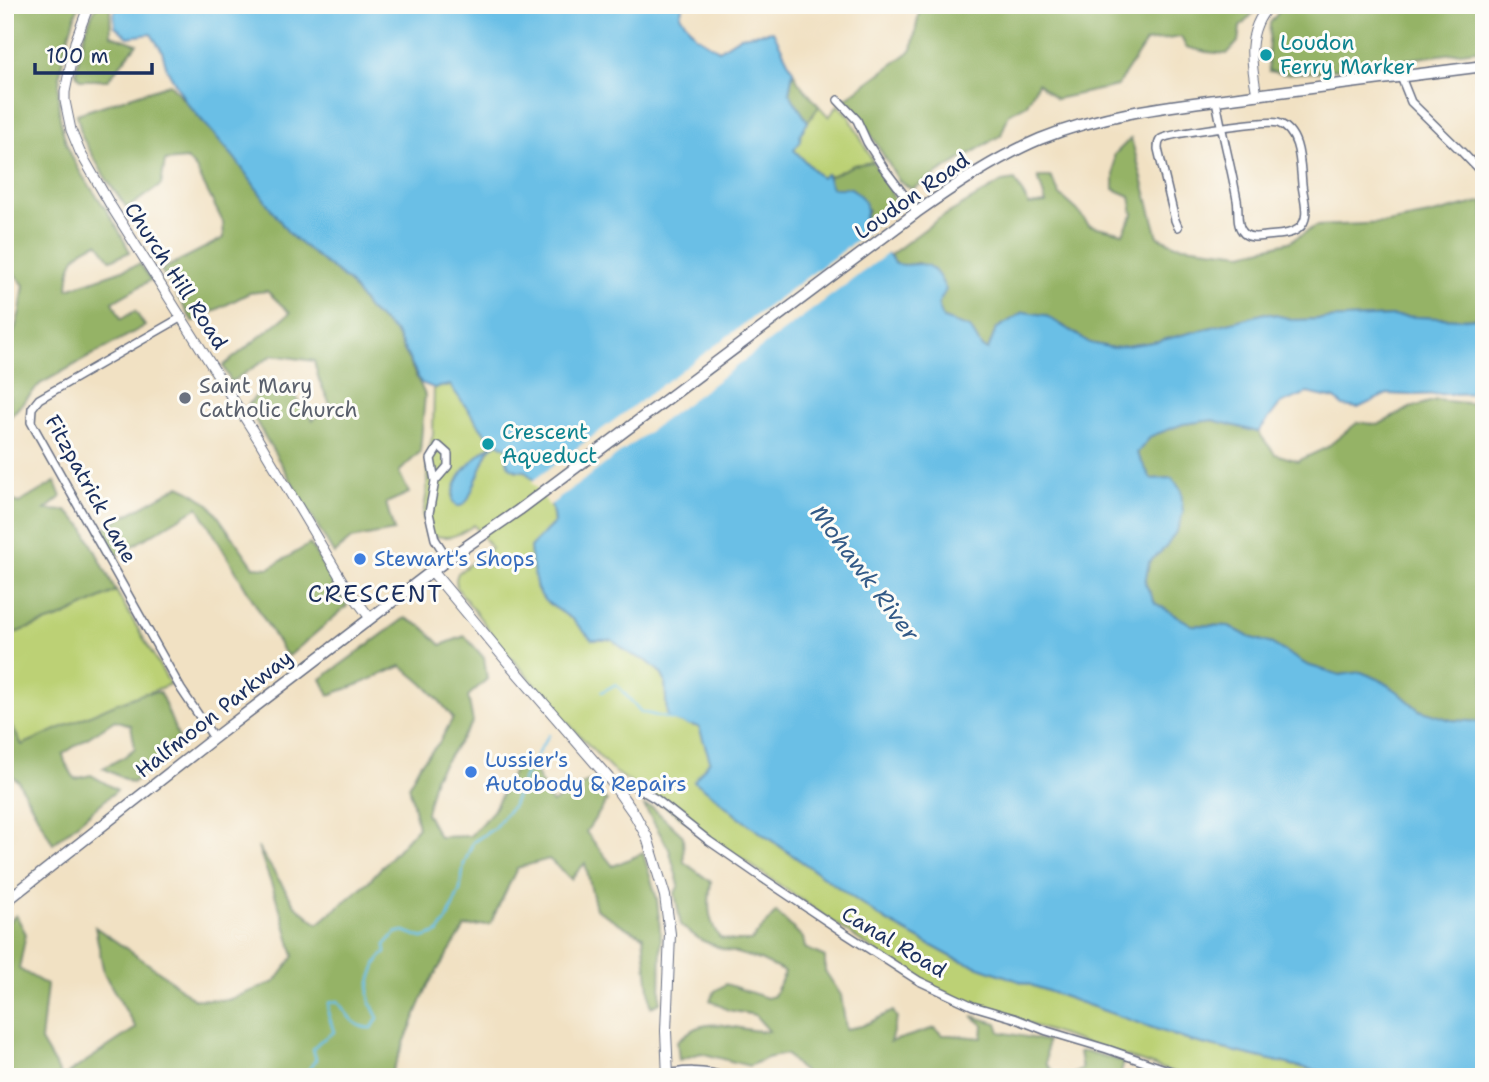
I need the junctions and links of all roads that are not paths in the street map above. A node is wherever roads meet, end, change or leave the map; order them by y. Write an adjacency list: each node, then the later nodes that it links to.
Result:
1 (89, 5): 12 (street, Church Hill Road)
2 (1270, 5): 5 (street)
3 (1484, 66): 4 (main road, Loudon Road)
4 (1401, 77): 5 (main road, Loudon Road); 9 (street)
5 (1257, 95): 7 (main road, Loudon Road)
6 (838, 100): 10 (street)
7 (1216, 100): 8 (street); 10 (main road, Loudon Road)
8 (1222, 128): 8 (street); 11 (street)
9 (1484, 175)
10 (917, 212): 14 (main road, Loudon Road)
11 (1178, 227)
12 (182, 317): 16 (street, Church Hill Road); 17 (street, Fitzpatrick Lane)
13 (435, 481): 14 (street)
14 (448, 559): 15 (main road, Halfmoon Parkway)
15 (432, 571): 16 (main road, Halfmoon Parkway); 18 (main road)
16 (370, 618): 17 (main road, Halfmoon Parkway)
17 (214, 738): 19 (main road, Halfmoon Parkway)
18 (611, 781): 20 (main road); 22 (street, Canal Road)
19 (5, 902)
20 (666, 1076): 21 (street)
21 (726, 1077)
22 (1188, 1077)

